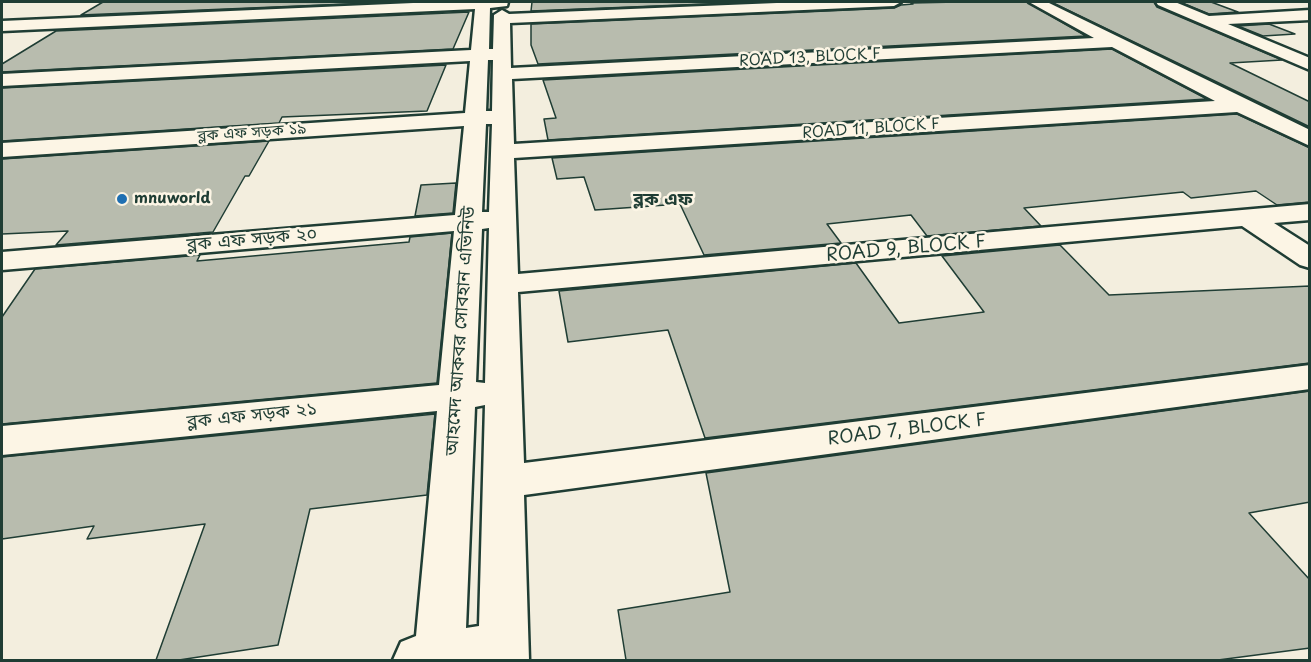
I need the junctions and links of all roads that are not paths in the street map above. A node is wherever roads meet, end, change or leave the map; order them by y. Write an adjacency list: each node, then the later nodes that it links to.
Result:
1 (894, 2): 4 (street)
2 (1036, 2): 8 (street)
3 (1163, 2): 6 (street)
4 (494, 6): 7 (street); 9 (street, আহমেদ আকবর সোবহান এভিনিউ)
5 (1310, 15): 6 (street)
6 (1205, 21): 10 (street)
7 (2, 26)
8 (1117, 42): 9 (street, ROAD 13, BLOCK F); 12 (street)
9 (494, 61): 11 (street, ROAD 13, BLOCK F); 13 (street, আহমেদ আকবর সোবহান এভিনিউ)
10 (1310, 65)
11 (2, 80)
12 (1240, 106): 14 (street); 16 (street, ROAD 11, BLOCK F)
13 (489, 118): 15 (street, ব্লক এফ সড়ক ১৯); 16 (street, আহমেদ আকবর সোবহান এভিনিউ); 20 (street, আহমেদ আকবর সোবহান এভিনিউ)
14 (1310, 139)
15 (2, 150)
16 (503, 152): 18 (street, আহমেদ আকবর সোবহান এভিনিউ)
17 (1310, 212): 19 (street, ROAD 9, BLOCK F)
18 (503, 219): 20 (street, ব্লক এফ সড়ক ২০); 23 (street, আহমেদ আকবর সোবহান এভিনিউ)
19 (1249, 219): 21 (street); 23 (street, ROAD 9, BLOCK F)
20 (468, 221): 22 (street, ব্লক এফ সড়ক ২০); 26 (street, আহমেদ আকবর সোবহান এভিনিউ)
21 (1310, 259)
22 (2, 261)
23 (503, 284): 25 (street, আহমেদ আকবর সোবহান এভিনিউ)
24 (1310, 377): 28 (street, ROAD 7, BLOCK F)
25 (503, 392): 26 (street, ব্লক এফ সড়ক ২১); 28 (street, আহমেদ আকবর সোবহান এভিনিউ)
26 (457, 396): 27 (street, ব্লক এফ সড়ক ২১); 30 (street, আহমেদ আকবর সোবহান এভিনিউ)
27 (2, 441)
28 (504, 482): 29 (street, আহমেদ আকবর সোবহান এভিনিউ)
29 (504, 653): 30 (street)
30 (433, 659)

